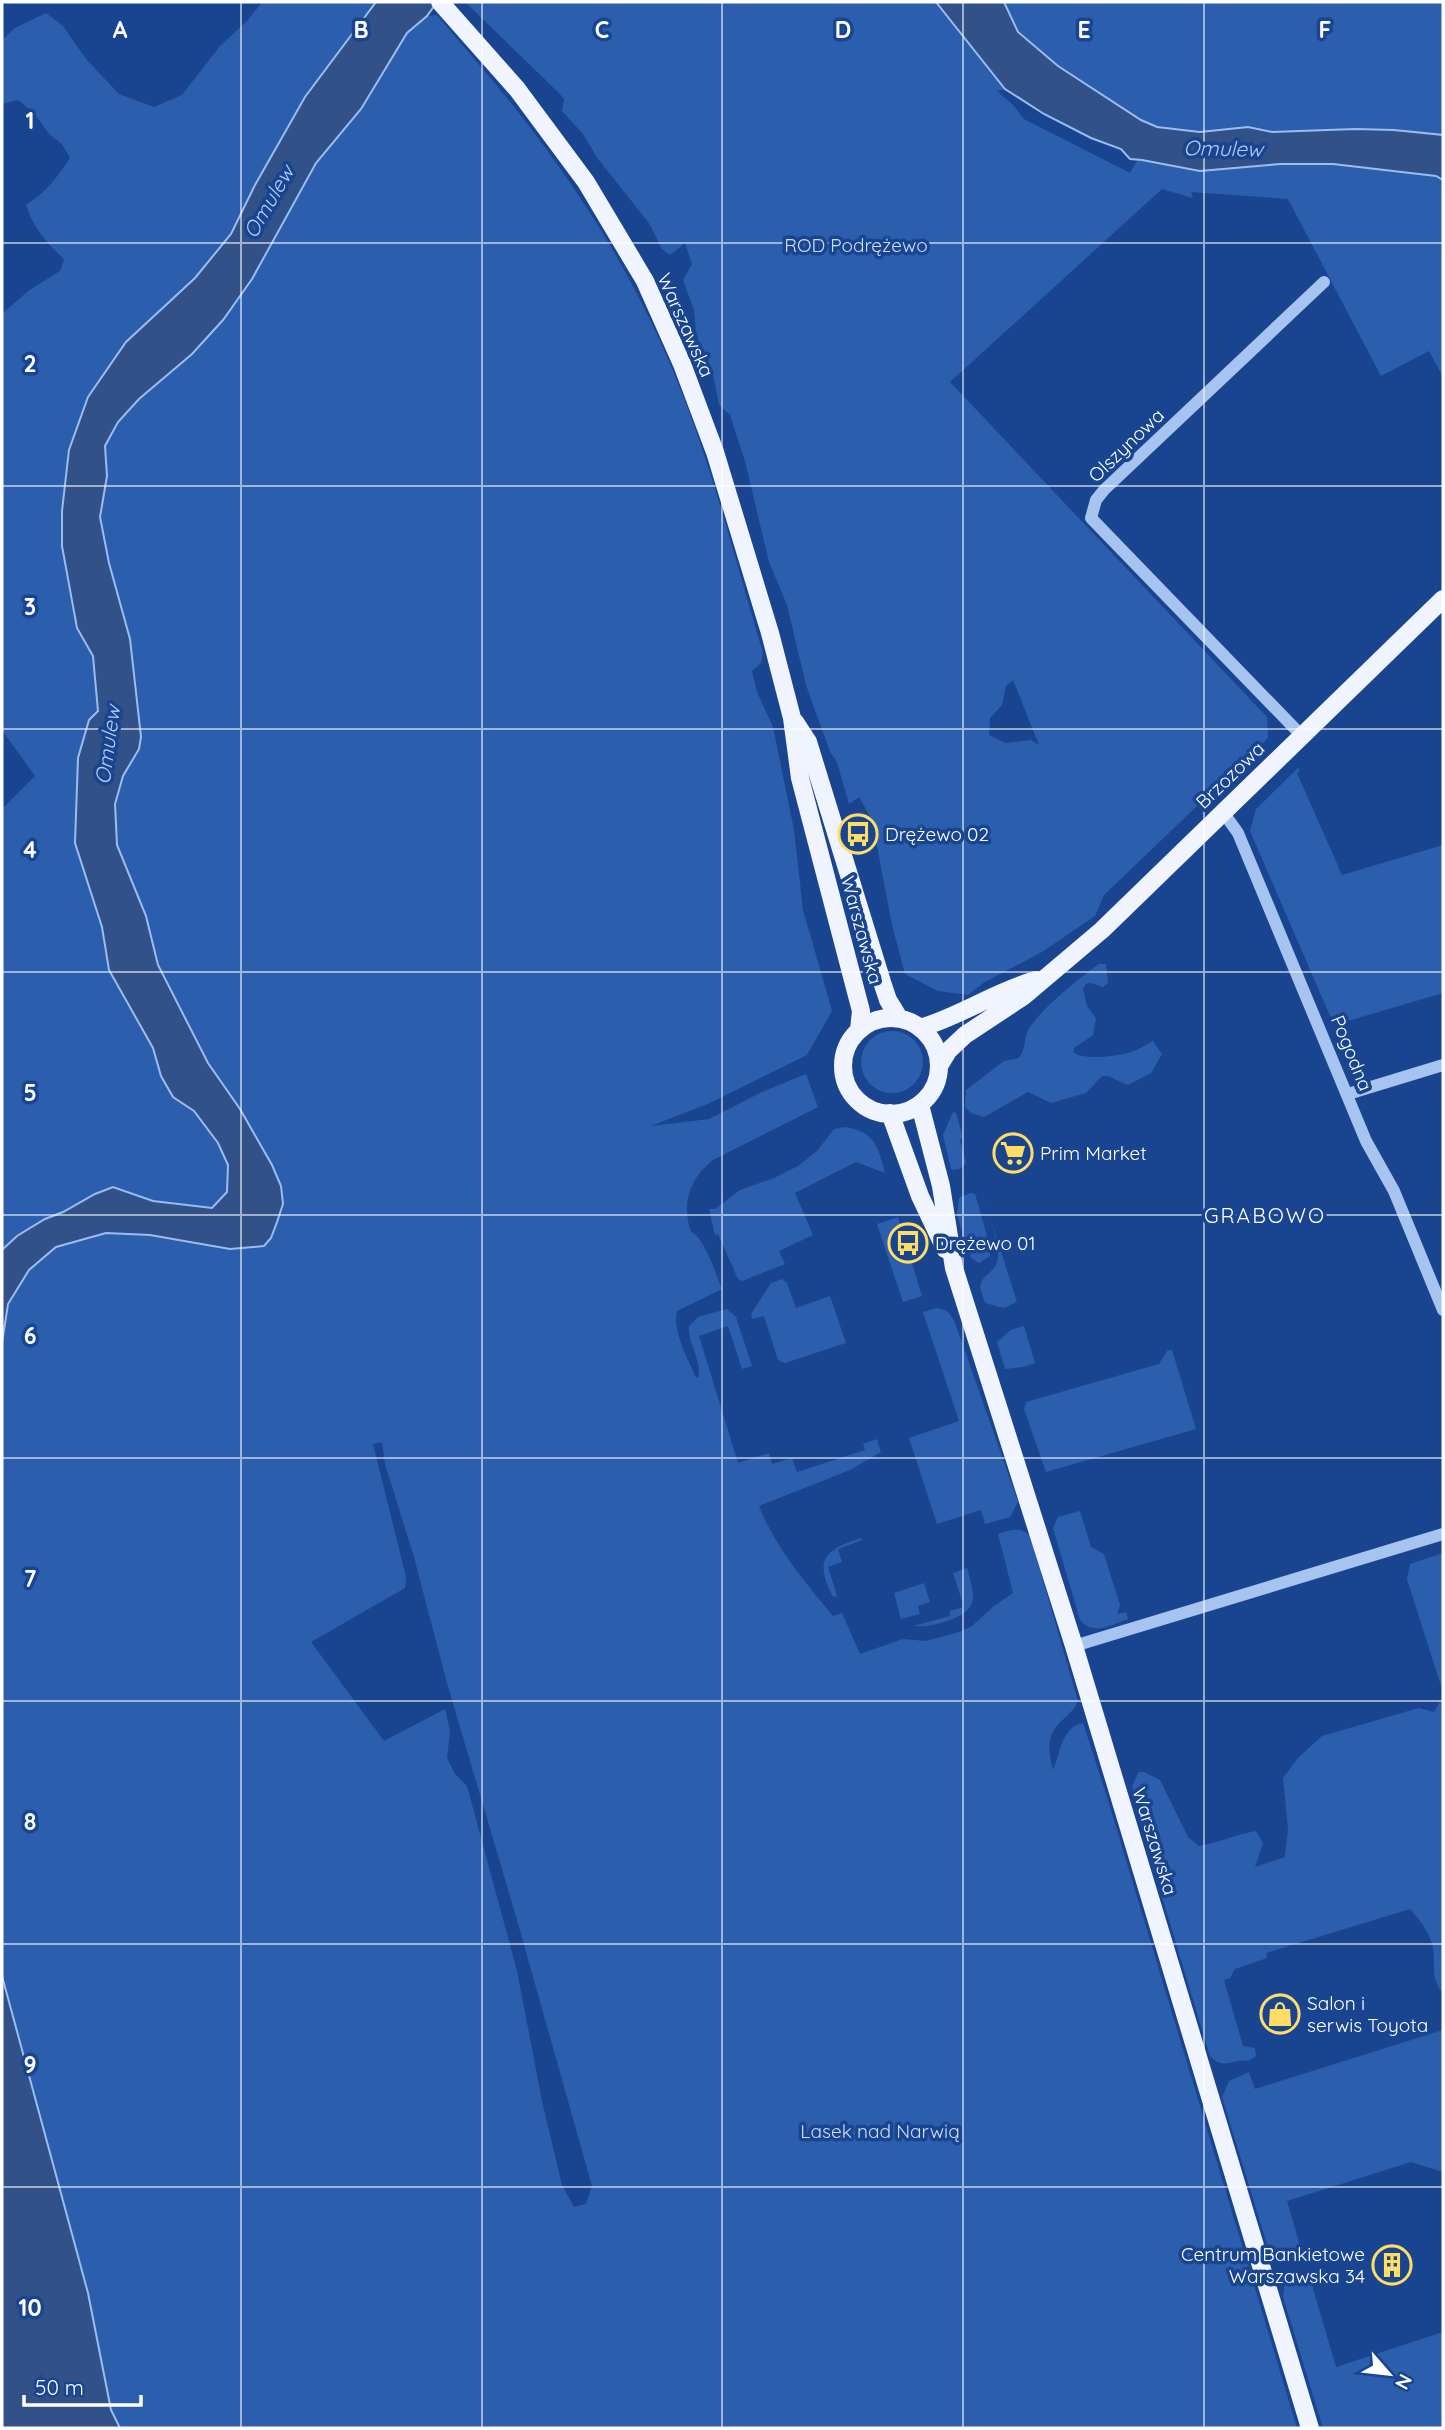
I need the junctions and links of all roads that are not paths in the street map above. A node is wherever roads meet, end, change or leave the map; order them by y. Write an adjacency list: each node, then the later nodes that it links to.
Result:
1 (446, 8): 4 (main road, Warszawska)
2 (1324, 282): 5 (street, Olszynowa)
3 (1443, 599): 5 (main road, Brzozowa)
4 (792, 718): 8 (main road, Warszawska); 10 (main road, Warszawska)
5 (1302, 736): 6 (main road, Brzozowa)
6 (1223, 812): 7 (main road, Brzozowa); 13 (street, Pogodna)
7 (1043, 978): 9 (main road, Brzozowa); 12 (main road, Brzozowa)
8 (899, 1018): 9 (main road); 10 (main road)
9 (920, 1028): 12 (main road)
10 (859, 1030): 15 (main road)
11 (1443, 1065): 13 (street)
12 (939, 1066): 14 (main road)
13 (1348, 1094): 17 (street, Pogodna)
14 (920, 1105): 15 (main road); 16 (main road, Warszawska)
15 (890, 1113): 16 (main road, Warszawska)
16 (954, 1268): 19 (main road, Warszawska)
17 (1443, 1310)
18 (1443, 1534): 19 (street)
19 (1074, 1646): 20 (main road, Warszawska)
20 (1310, 2428)

